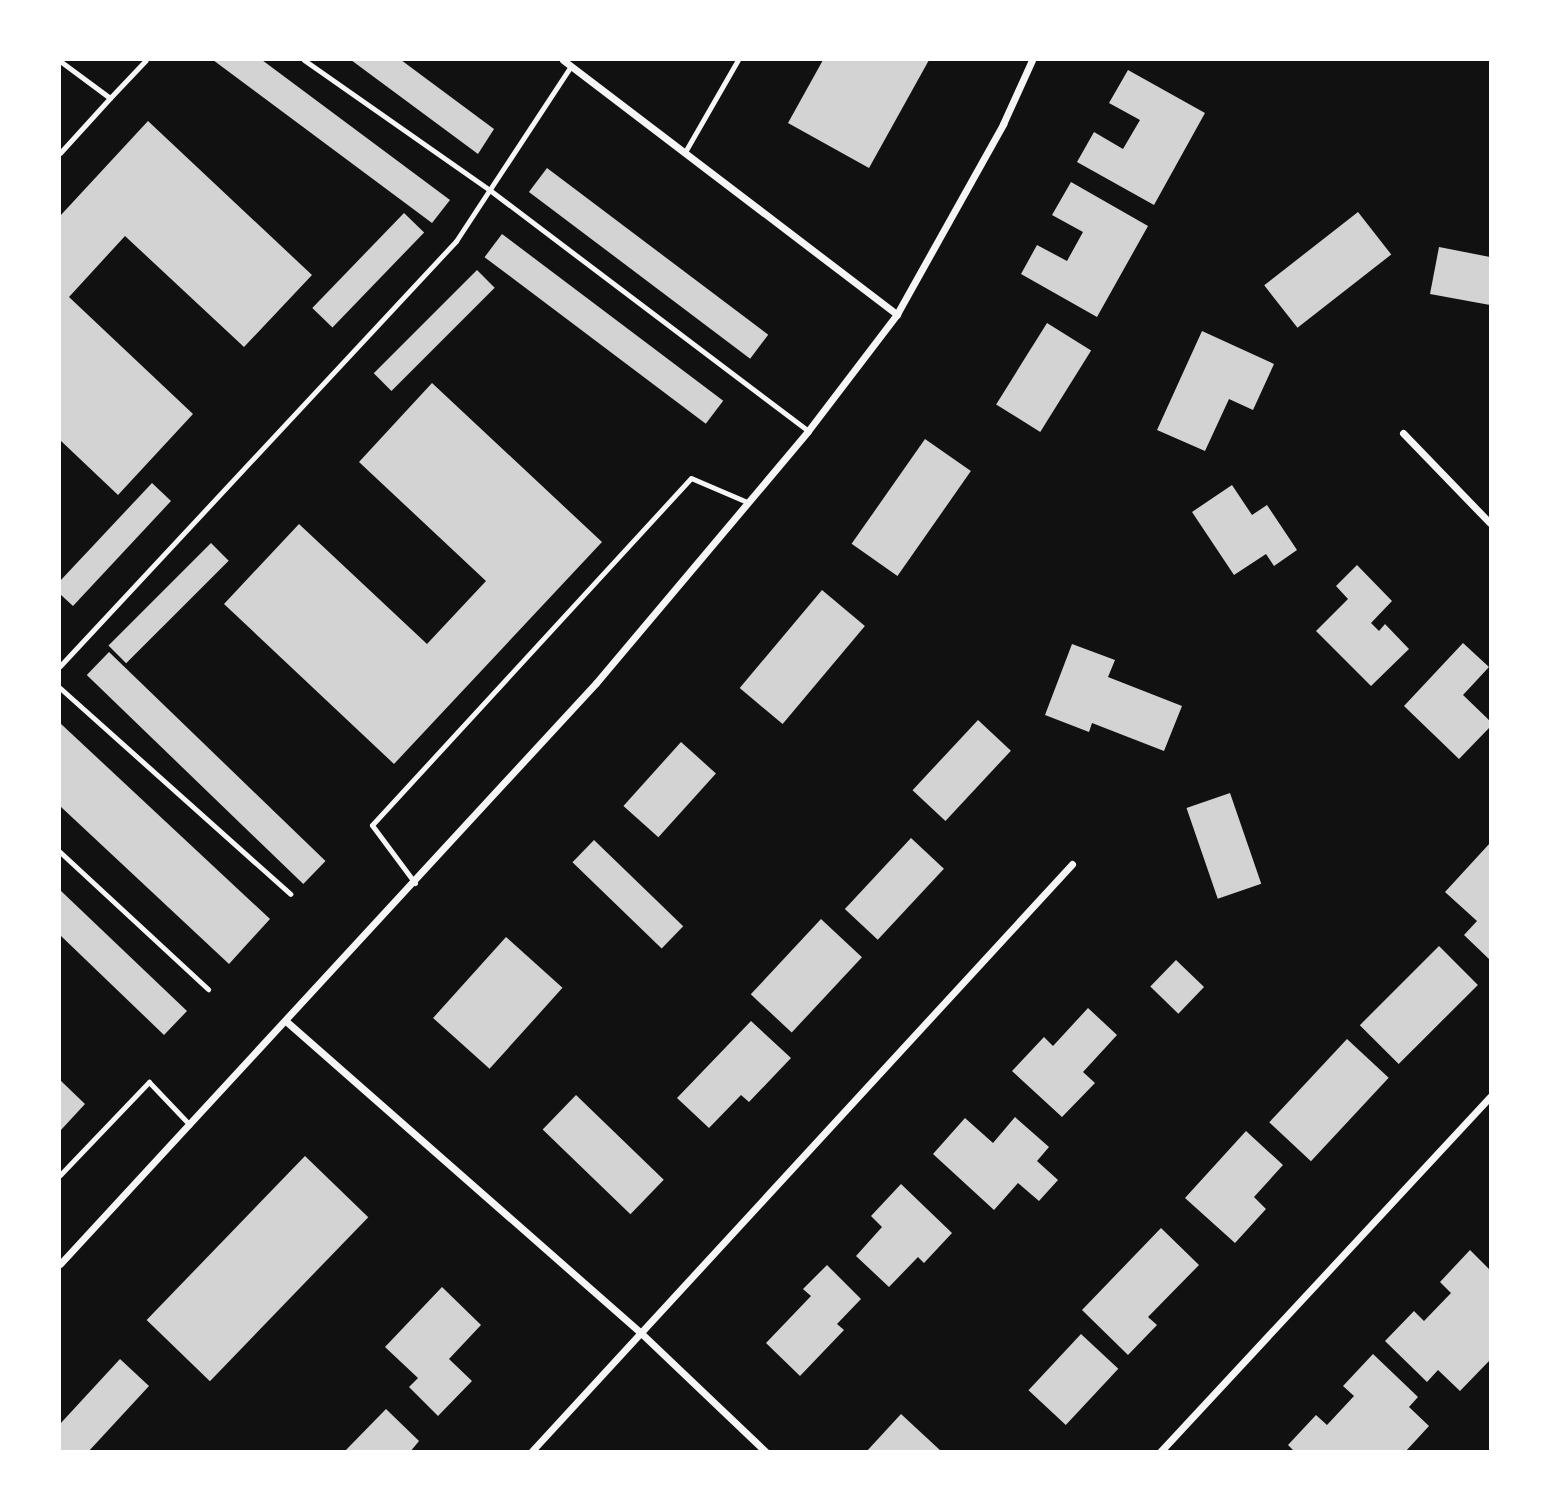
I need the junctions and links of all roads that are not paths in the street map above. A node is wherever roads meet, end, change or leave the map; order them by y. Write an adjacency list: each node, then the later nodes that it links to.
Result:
1 (146, 60): 8 (lane)
2 (304, 60): 11 (lane)
3 (563, 60): 7 (street)
4 (738, 60): 9 (lane)
5 (1032, 60): 12 (street)
6 (60, 61): 8 (lane)
7 (571, 66): 9 (street); 11 (lane)
8 (110, 98): 10 (lane)
9 (685, 152): 12 (street)
10 (60, 153)
11 (491, 191): 13 (lane); 17 (lane)
12 (897, 314): 13 (street)
13 (808, 431): 15 (street)
14 (1403, 433): 16 (street)
15 (747, 502): 21 (street); 21 (lane)
16 (1490, 523)
17 (60, 666)
18 (60, 688): 22 (lane)
19 (60, 852): 23 (lane)
20 (1072, 864): 29 (street)
21 (415, 883): 24 (street)
22 (290, 894)
23 (208, 989)
24 (287, 1022): 26 (street); 29 (street)
25 (1490, 1097): 32 (street)
26 (190, 1125): 27 (lane); 28 (street)
27 (60, 1175)
28 (60, 1264)
29 (641, 1333): 30 (street); 31 (street)
30 (531, 1451)
31 (766, 1451)
32 (1160, 1451)

